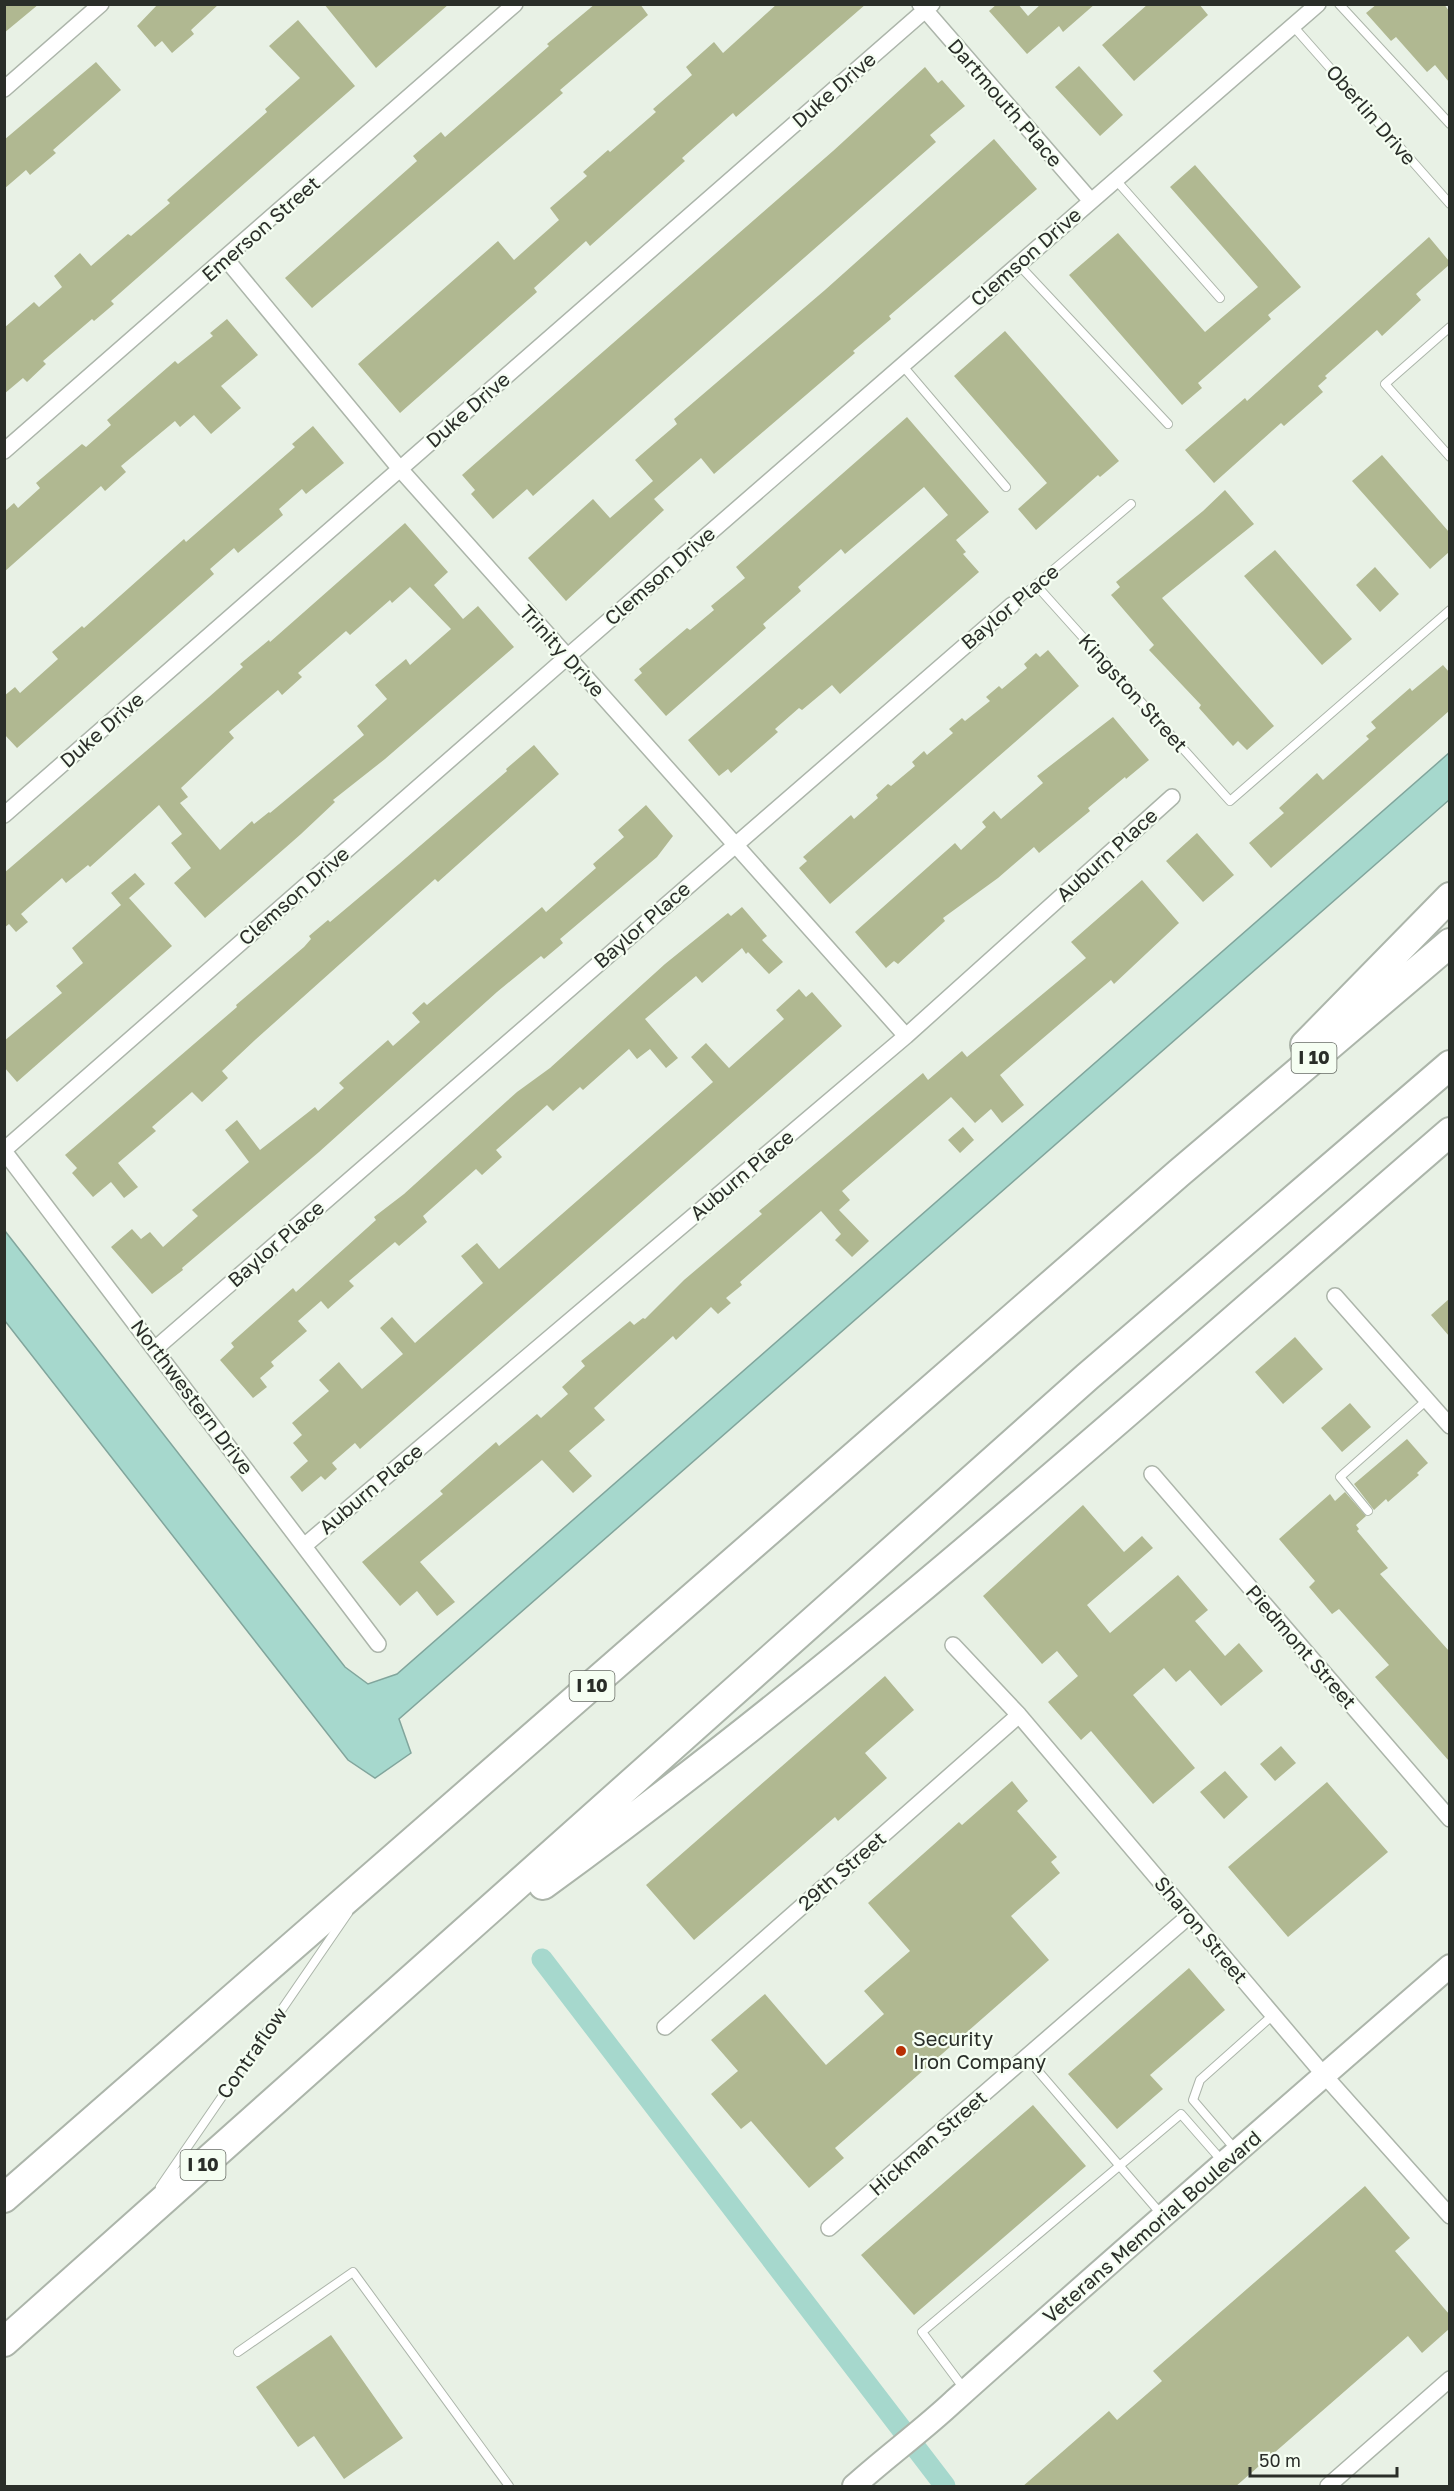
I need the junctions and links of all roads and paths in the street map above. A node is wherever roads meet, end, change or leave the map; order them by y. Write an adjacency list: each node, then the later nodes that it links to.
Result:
1 (101, 4): 7 (street)
2 (515, 4): 12 (street, Emerson Street)
3 (1318, 4): 6 (street, Clemson Drive)
4 (1339, 4): 8 (lane)
5 (925, 6): 10 (street, Dartmouth Place); 20 (street, Duke Drive)
6 (1293, 26): 9 (street, Clemson Drive); 11 (lane, Oberlin Drive)
7 (4, 89)
8 (1449, 124)
9 (1115, 180): 10 (street, Clemson Drive); 14 (lane)
10 (1091, 201): 13 (street, Clemson Drive)
11 (1449, 204)
12 (226, 259): 18 (street, Emerson Street); 20 (street, Trinity Drive)
13 (1018, 264): 16 (street, Clemson Drive); 17 (lane)
14 (1220, 298)
15 (1449, 327): 19 (lane)
16 (902, 365): 21 (lane); 26 (street, Clemson Drive)
17 (1168, 424)
18 (4, 451)
19 (1449, 457)
20 (400, 469): 26 (street, Trinity Drive); 28 (street, Duke Drive)
21 (1006, 487)
22 (1131, 504): 23 (lane, Baylor Place)
23 (1036, 585): 24 (lane, Baylor Place); 25 (lane, Kingston Street)
24 (1012, 605): 29 (street, Baylor Place)
25 (1449, 610)
26 (567, 657): 29 (street, Trinity Drive); 35 (street, Clemson Drive)
27 (1172, 797): 32 (street, Auburn Place)
28 (4, 815)
29 (736, 844): 32 (street, Trinity Drive); 38 (street, Baylor Place)
30 (1449, 897): 36 (highway)
31 (1449, 944): 36 (highway, I 10)
32 (906, 1036): 43 (street, Auburn Place)
33 (1449, 1065): 51 (highway, I 10)
34 (1449, 1132): 51 (highway)
35 (4, 1151): 38 (street, Northwestern Drive)
36 (1179, 1173): 48 (highway, I 10)
37 (1335, 1296): 39 (street)
38 (156, 1348): 43 (street, Northwestern Drive)
39 (1427, 1400): 40 (street); 42 (lane)
40 (1449, 1426)
41 (1152, 1474): 47 (street, Piedmont Street)
42 (1368, 1511)
43 (304, 1546): 44 (street, Northwestern Drive)
44 (378, 1644)
45 (953, 1645): 46 (street, Sharon Street)
46 (1019, 1715): 49 (street, Sharon Street); 53 (street, 29th Street)
47 (1449, 1819)
48 (373, 1877): 58 (highway, I 10); 61 (lane, Contraflow)
49 (1189, 1916): 52 (street, Sharon Street); 54 (street, Hickman Street)
50 (1449, 1966): 55 (street, Veterans Memorial Boulevard)
51 (401, 1989): 61 (highway, I 10)
52 (1273, 2015): 55 (street, Sharon Street); 56 (lane)
53 (665, 2027)
54 (1026, 2057): 57 (lane); 62 (street, Hickman Street)
55 (1324, 2075): 56 (street, Veterans Memorial Boulevard); 60 (street, Sharon Street)
56 (1232, 2158): 57 (lane); 59 (street, Veterans Memorial Boulevard)
57 (1122, 2166): 59 (lane); 66 (lane)
58 (4, 2198)
59 (1162, 2216): 66 (street, Veterans Memorial Boulevard)
60 (1449, 2216)
61 (132, 2228): 63 (highway, I 10)
62 (830, 2228)
63 (4, 2342)
64 (238, 2352): 68 (lane)
65 (1449, 2379): 69 (street)
66 (965, 2391): 67 (street, Veterans Memorial Boulevard)
67 (862, 2479)
68 (509, 2487)
69 (1328, 2487)

